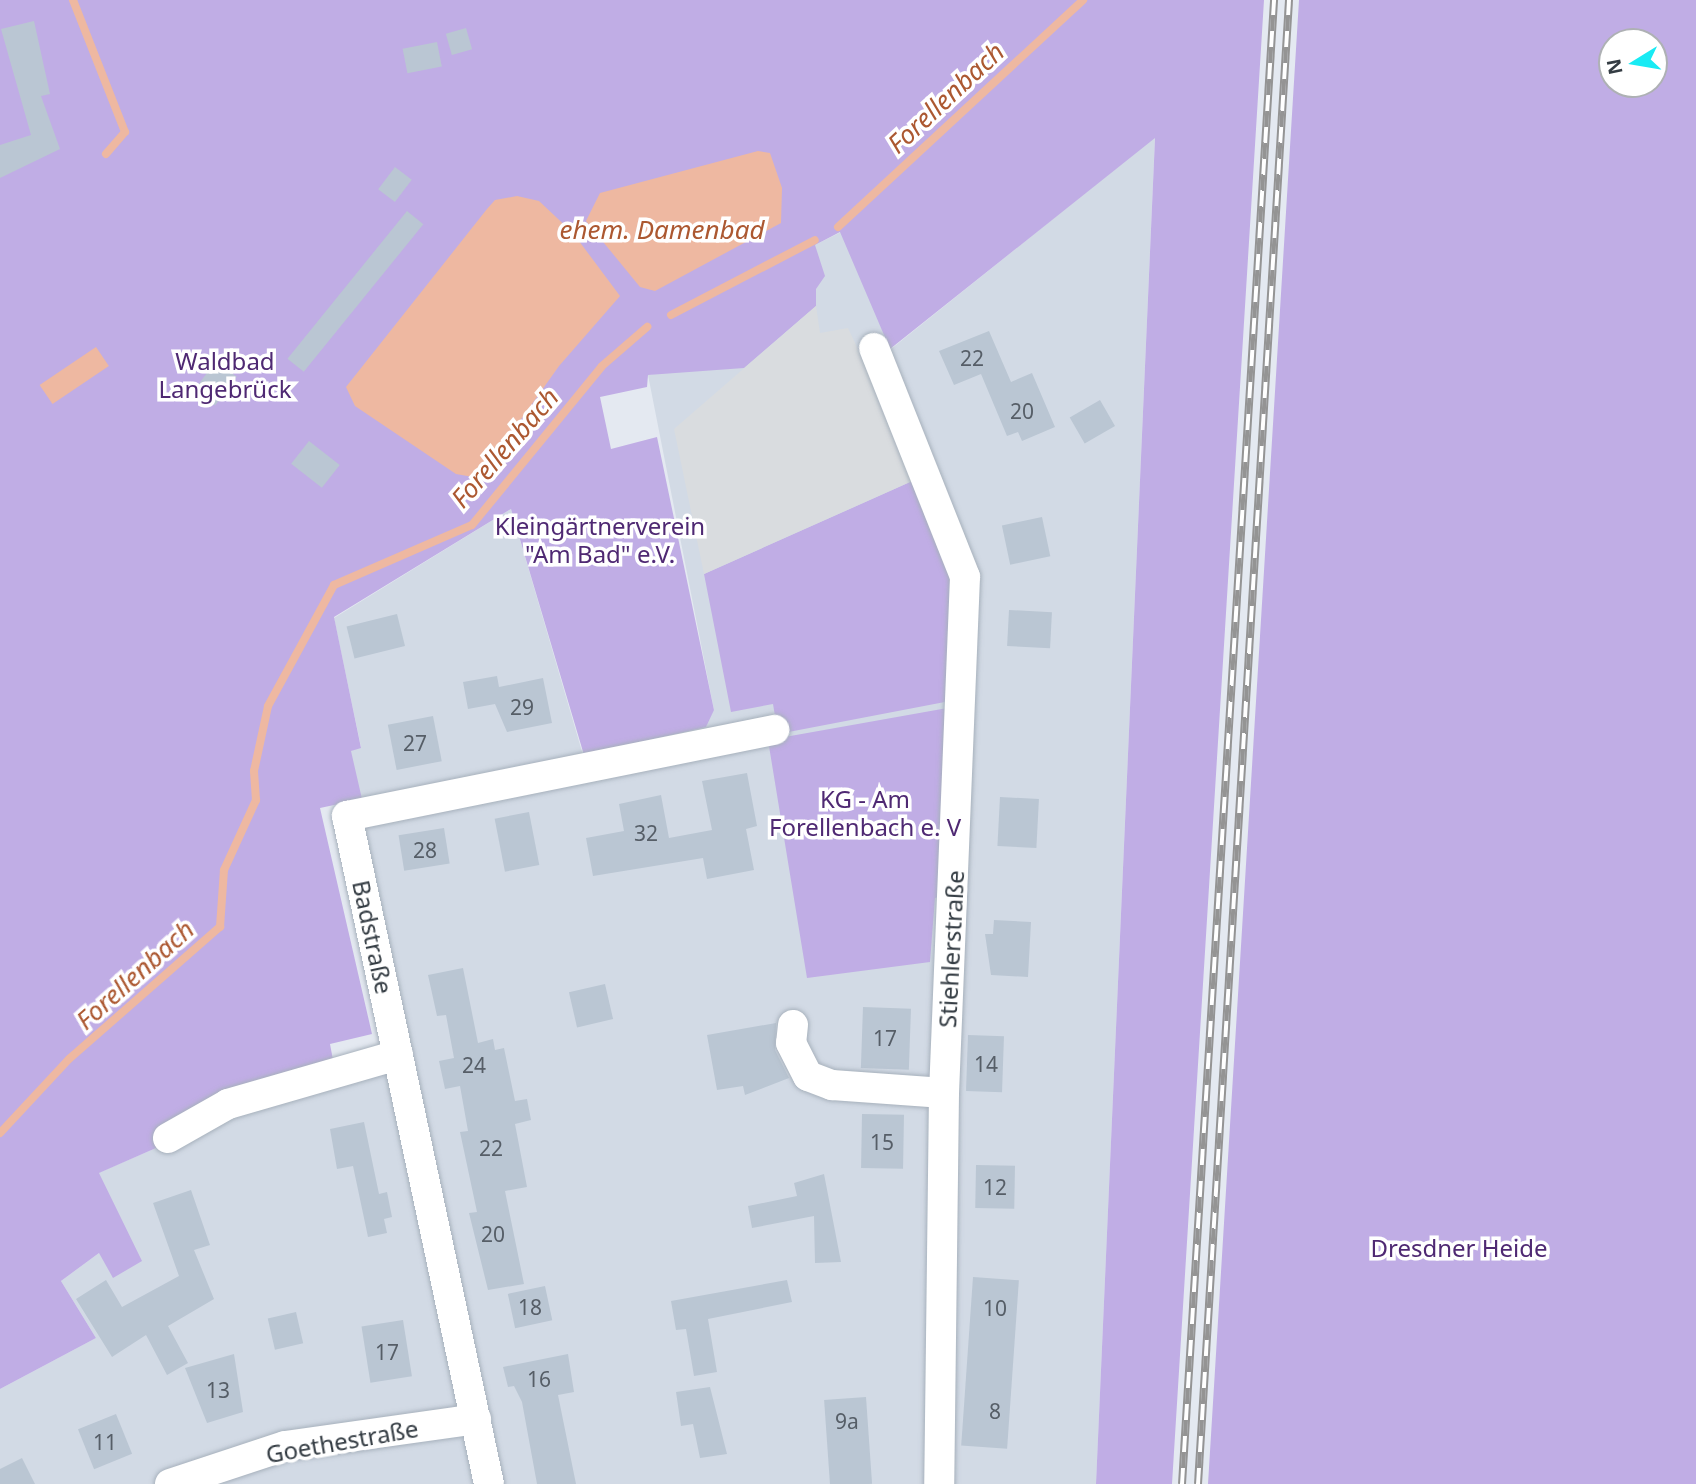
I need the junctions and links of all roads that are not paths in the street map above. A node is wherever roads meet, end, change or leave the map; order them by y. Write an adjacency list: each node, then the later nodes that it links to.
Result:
1 (874, 348): 5 (street, Stiehlerstraße)
2 (774, 730): 4 (street, Badstraße)
3 (793, 1025): 5 (street)
4 (398, 1055): 6 (street); 7 (street, Badstraße)
5 (944, 1093): 10 (street, Stiehlerstraße)
6 (168, 1138)
7 (476, 1419): 8 (street, Goethestraße); 9 (street, Badstraße)
8 (170, 1484)
9 (489, 1484)
10 (939, 1484)

